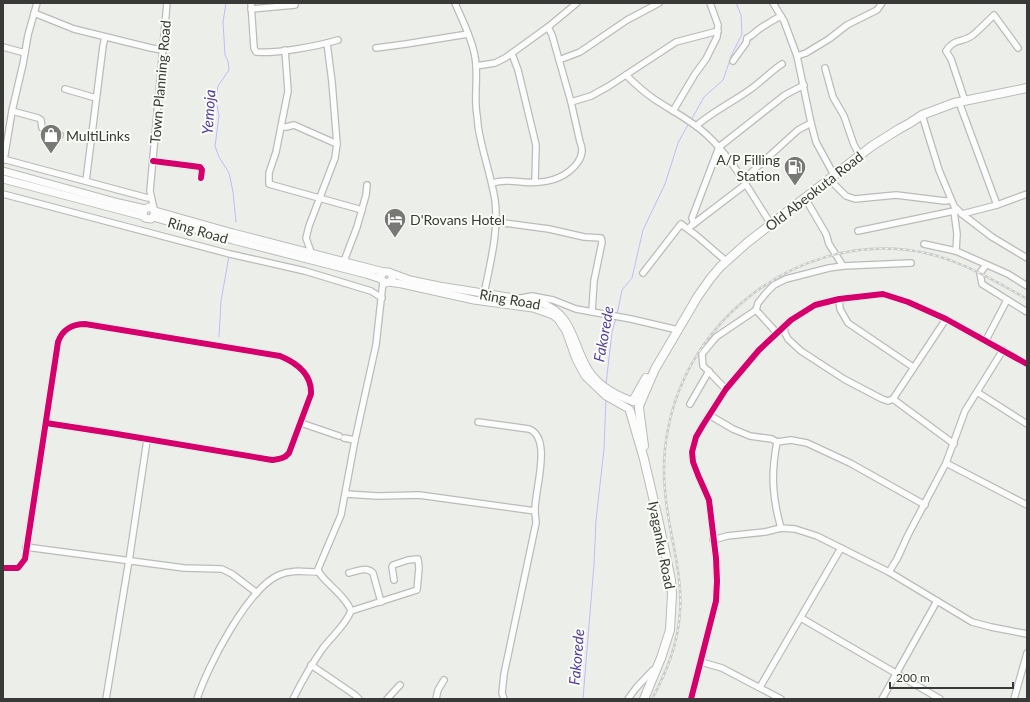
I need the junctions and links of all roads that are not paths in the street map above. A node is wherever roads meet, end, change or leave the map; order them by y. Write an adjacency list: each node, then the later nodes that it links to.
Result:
1 (37, 3): 11 (street)
2 (167, 3): 22 (street, Town Planning Road)
3 (455, 3): 15 (street)
4 (577, 3): 13 (street)
5 (659, 3): 27 (street)
6 (710, 3): 14 (street)
7 (882, 3): 26 (street)
8 (775, 4): 12 (street)
9 (295, 5): 10 (street)
10 (251, 6): 23 (street)
11 (34, 13): 16 (street); 24 (street)
12 (781, 16): 26 (street); 28 (street)
13 (548, 28): 25 (street); 27 (street)
14 (718, 31): 32 (street); 40 (street)
15 (468, 34): 20 (street); 30 (street)
16 (105, 36): 22 (street); 36 (street)
17 (338, 40): 18 (street)
18 (327, 43): 23 (street); 46 (street)
19 (3, 47): 24 (street)
20 (376, 48)
21 (1018, 48): 37 (street)
22 (162, 50): 50 (street, Town Planning Road)
23 (285, 50): 44 (street)
24 (25, 52): 39 (street)
25 (512, 54): 30 (street); 56 (street)
26 (797, 56): 33 (street)
27 (559, 60): 38 (street)
28 (733, 60)
29 (782, 64): 43 (street)
30 (476, 66): 58 (street)
31 (825, 68): 48 (street)
32 (626, 75): 38 (street); 40 (street)
33 (804, 85): 42 (street); 47 (street)
34 (1027, 88): 37 (highway, Old Abeokuta Road)
35 (65, 89): 36 (street)
36 (96, 98): 55 (street)
37 (962, 101): 41 (highway, Old Abeokuta Road); 67 (street)
38 (571, 102): 56 (street)
39 (12, 111): 45 (street); 49 (street)
40 (673, 111): 43 (street)
41 (922, 115): 48 (highway, Old Abeokuta Road); 66 (street)
42 (811, 123): 52 (street); 57 (street)
43 (696, 126): 47 (street)
44 (281, 127): 46 (street); 64 (street)
45 (60, 136)
46 (337, 144): 64 (street)
47 (719, 147): 57 (street); 73 (street)
48 (860, 155): 52 (highway, Old Abeokuta Road)
49 (4, 160): 55 (street)
50 (153, 160): 53 (street); 60 (street, Town Planning Road)
51 (3, 171): 70 (main road, Ring Road)
52 (832, 177): 65 (highway, Old Abeokuta Road); 66 (street)
53 (201, 178)
54 (3, 179): 70 (main road, Ring Road)
55 (86, 181): 63 (street)
56 (535, 182): 58 (street)
57 (745, 182): 73 (street); 74 (street)
58 (492, 183): 72 (street)
59 (368, 185): 68 (street)
60 (150, 191): 63 (street); 70 (street, Town Planning Road)
61 (3, 194): 93 (street)
62 (1027, 194): 67 (street)
63 (148, 198): 70 (street)
64 (320, 198): 68 (street); 77 (street)
65 (805, 198): 74 (highway, Old Abeokuta Road); 87 (street)
66 (951, 200): 69 (street)
67 (997, 205): 71 (street)
68 (362, 210): 83 (street)
69 (956, 211): 71 (street); 76 (street); 80 (street)
70 (149, 212): 79 (main road, Ring Road); 90 (main road, Ring Road)
71 (962, 214): 82 (street)
72 (496, 222): 92 (street); 98 (street)
73 (694, 224): 75 (street)
74 (771, 224): 84 (highway, Old Abeokuta Road)
75 (688, 229): 84 (street); 89 (street)
76 (858, 231)
77 (307, 241): 79 (street); 81 (street)
78 (924, 244): 80 (street)
79 (301, 250): 81 (main road, Ring Road)
80 (956, 251): 86 (street)
81 (311, 252): 83 (main road, Ring Road)
82 (1027, 258)
83 (344, 261): 88 (main road, Ring Road)
84 (726, 261): 102 (highway, Old Abeokuta Road)
85 (911, 263): 87 (street)
86 (986, 265): 91 (street); 96 (street)
87 (843, 266): 97 (street)
88 (387, 272): 90 (main road); 90 (main road); 92 (main road, Ring Road)
89 (643, 273)
90 (385, 281): 93 (street); 113 (main road, Ring Road)
91 (1027, 286)
92 (484, 294): 94 (main road, Ring Road)
93 (382, 298): 120 (street)
94 (518, 299): 98 (street); 113 (main road, Ring Road)
95 (838, 299): 100 (street); 101 (street); 107 (street)
96 (1007, 300): 99 (street); 104 (street)
97 (756, 310): 103 (street); 108 (street)
98 (592, 312): 102 (street)
99 (1027, 312)
100 (946, 319): 104 (street); 107 (street)
101 (784, 326): 103 (street); 111 (street)
102 (678, 330): 113 (highway, Old Abeokuta Road)
103 (777, 333): 109 (street)
104 (986, 340): 105 (street)
105 (1003, 350): 106 (street); 110 (street)
106 (1027, 364)
107 (913, 367): 111 (street)
108 (709, 371): 109 (street); 112 (street)
109 (726, 388): 114 (street)
110 (977, 392): 118 (street); 122 (street)
111 (893, 399): 122 (street)
112 (690, 404)
113 (634, 406): 147 (highway, Iyaganku Road)
114 (709, 415): 121 (street); 129 (street)
115 (478, 422): 127 (street)
116 (46, 423): 117 (street); 119 (street); 130 (street)
117 (301, 423): 119 (street); 120 (street)
118 (1027, 424)
119 (147, 440): 132 (street)
120 (355, 440): 124 (street)
121 (777, 442): 125 (street); 128 (street)
122 (954, 444): 123 (street)
123 (946, 463): 125 (street); 126 (street)
124 (346, 494): 127 (street); 134 (street)
125 (925, 505): 135 (street)
126 (1027, 505)
127 (535, 511): 158 (street)
128 (781, 528): 129 (street); 131 (street)
129 (713, 540): 145 (street)
130 (26, 547): 132 (street); 133 (street)
131 (841, 548): 135 (street); 142 (street)
132 (130, 561): 138 (street); 152 (street)
133 (3, 568)
134 (319, 572): 138 (street); 141 (street)
135 (889, 572): 139 (street)
136 (349, 573): 140 (street)
137 (394, 580): 140 (street)
138 (257, 592): 153 (street)
139 (937, 601): 143 (street); 148 (street)
140 (381, 602): 141 (street)
141 (350, 611): 146 (street)
142 (801, 618): 148 (street); 151 (street)
143 (1027, 634)
144 (1027, 653): 165 (street)
145 (701, 662): 151 (street); 161 (street)
146 (311, 666): 154 (street); 155 (street)
147 (656, 670): 159 (street); 160 (highway, Iyaganku Road)
148 (896, 674): 163 (street); 164 (street)
149 (444, 680): 157 (street)
150 (400, 685): 156 (street)
151 (760, 687): 162 (street)
152 (106, 699)
153 (197, 699)
154 (293, 699)
155 (359, 699)
156 (387, 699)
157 (436, 699)
158 (504, 699)
159 (628, 699)
160 (644, 699)
161 (691, 699)
162 (781, 699)
163 (882, 699)
164 (940, 699)
165 (1014, 699)

